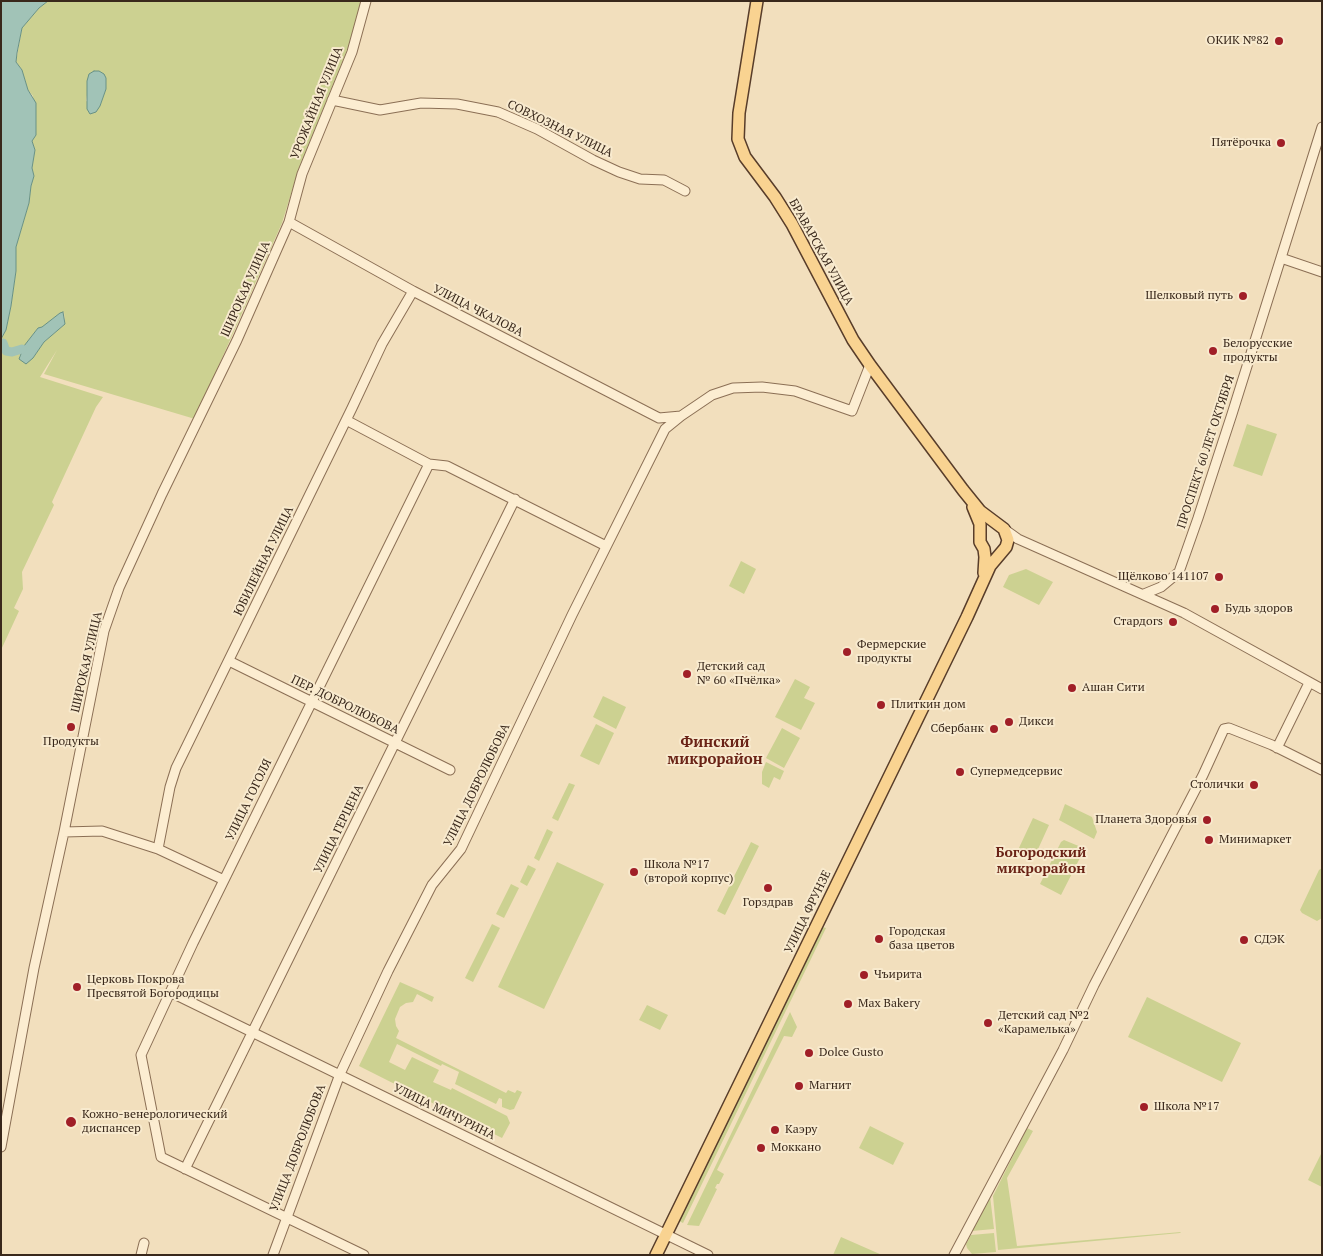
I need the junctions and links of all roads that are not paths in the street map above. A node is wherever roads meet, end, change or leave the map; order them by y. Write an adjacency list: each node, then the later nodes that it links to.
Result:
1 (366, 1): 3 (street, УРОЖАЙНАЯ УЛИЦА)
2 (757, 1): 10 (main road, БРАВАРСКАЯ УЛИЦА)
3 (332, 100): 5 (street, СОВХОЗНАЯ УЛИЦА); 6 (street, УРОЖАЙНАЯ УЛИЦА)
4 (1322, 127): 7 (street, ПРОСПЕКТ 60 ЛЕТ ОКТЯБРЯ)
5 (685, 191)
6 (290, 218): 9 (street, УЛИЦА ЧКАЛОВА); 32 (street, ШИРОКАЯ УЛИЦА)
7 (1281, 258): 8 (street); 23 (street, ПРОСПЕКТ 60 ЛЕТ ОКТЯБРЯ)
8 (1322, 272)
9 (413, 291): 11 (street, УЛИЦА ЧКАЛОВА); 12 (street, ЮБИЛЕЙНАЯ УЛИЦА)
10 (870, 365): 11 (street, УЛИЦА ДОБРОЛЮБОВА); 14 (main road, БРАВАРСКАЯ УЛИЦА)
11 (681, 416): 19 (street, УЛИЦА ДОБРОЛЮБОВА)
12 (346, 420): 13 (street); 24 (street, ЮБИЛЕЙНАЯ УЛИЦА)
13 (429, 464): 15 (street); 27 (street, УЛИЦА ГОГОЛЯ)
14 (963, 490): 16 (main road); 17 (main road)
15 (515, 499): 19 (street); 28 (street, УЛИЦА ГЕРЦЕНА)
16 (1001, 527): 17 (main road); 18 (street); 21 (main road)
17 (981, 534): 20 (main road)
18 (1026, 542): 21 (street); 23 (street)
19 (606, 546): 37 (street, УЛИЦА ДОБРОЛЮБОВА)
20 (984, 549): 21 (main road); 22 (main road)
21 (1004, 549): 22 (main road, УЛИЦА ФРУНЗЕ)
22 (983, 581): 41 (main road, УЛИЦА ФРУНЗЕ)
23 (1144, 594): 25 (street)
24 (229, 661): 27 (street, ПЕР. ДОБРОЛЮБОВА); 33 (street, ЮБИЛЕЙНАЯ УЛИЦА)
25 (1310, 683): 26 (street); 29 (street)
26 (1322, 689)
27 (311, 702): 28 (street, ПЕР. ДОБРОЛЮБОВА); 34 (street, УЛИЦА ГОГОЛЯ)
28 (394, 744): 30 (street, ПЕР. ДОБРОЛЮБОВА); 36 (street, УЛИЦА ГЕРЦЕНА)
29 (1277, 748): 31 (street); 48 (street)
30 (450, 770)
31 (1322, 770)
32 (64, 832): 33 (street); 38 (street, ШИРОКАЯ УЛИЦА)
33 (158, 849): 34 (street)
34 (224, 880): 35 (street, УЛИЦА ГОГОЛЯ)
35 (170, 992): 36 (street, УЛИЦА МИЧУРИНА); 39 (street, УЛИЦА ГОГОЛЯ)
36 (253, 1033): 37 (street, УЛИЦА МИЧУРИНА); 39 (street, УЛИЦА ГЕРЦЕНА)
37 (340, 1074): 40 (street, УЛИЦА ДОБРОЛЮБОВА); 41 (street, УЛИЦА МИЧУРИНА)
38 (1, 1147)
39 (185, 1169): 40 (street)
40 (286, 1217): 44 (street, УЛИЦА ДОБРОЛЮБОВА); 45 (street)
41 (666, 1234): 46 (main road, УЛИЦА ФРУНЗЕ); 47 (street, УЛИЦА МИЧУРИНА)
42 (144, 1244): 43 (street)
43 (141, 1255)
44 (273, 1255)
45 (364, 1255)
46 (656, 1255)
47 (708, 1255)
48 (954, 1255)

